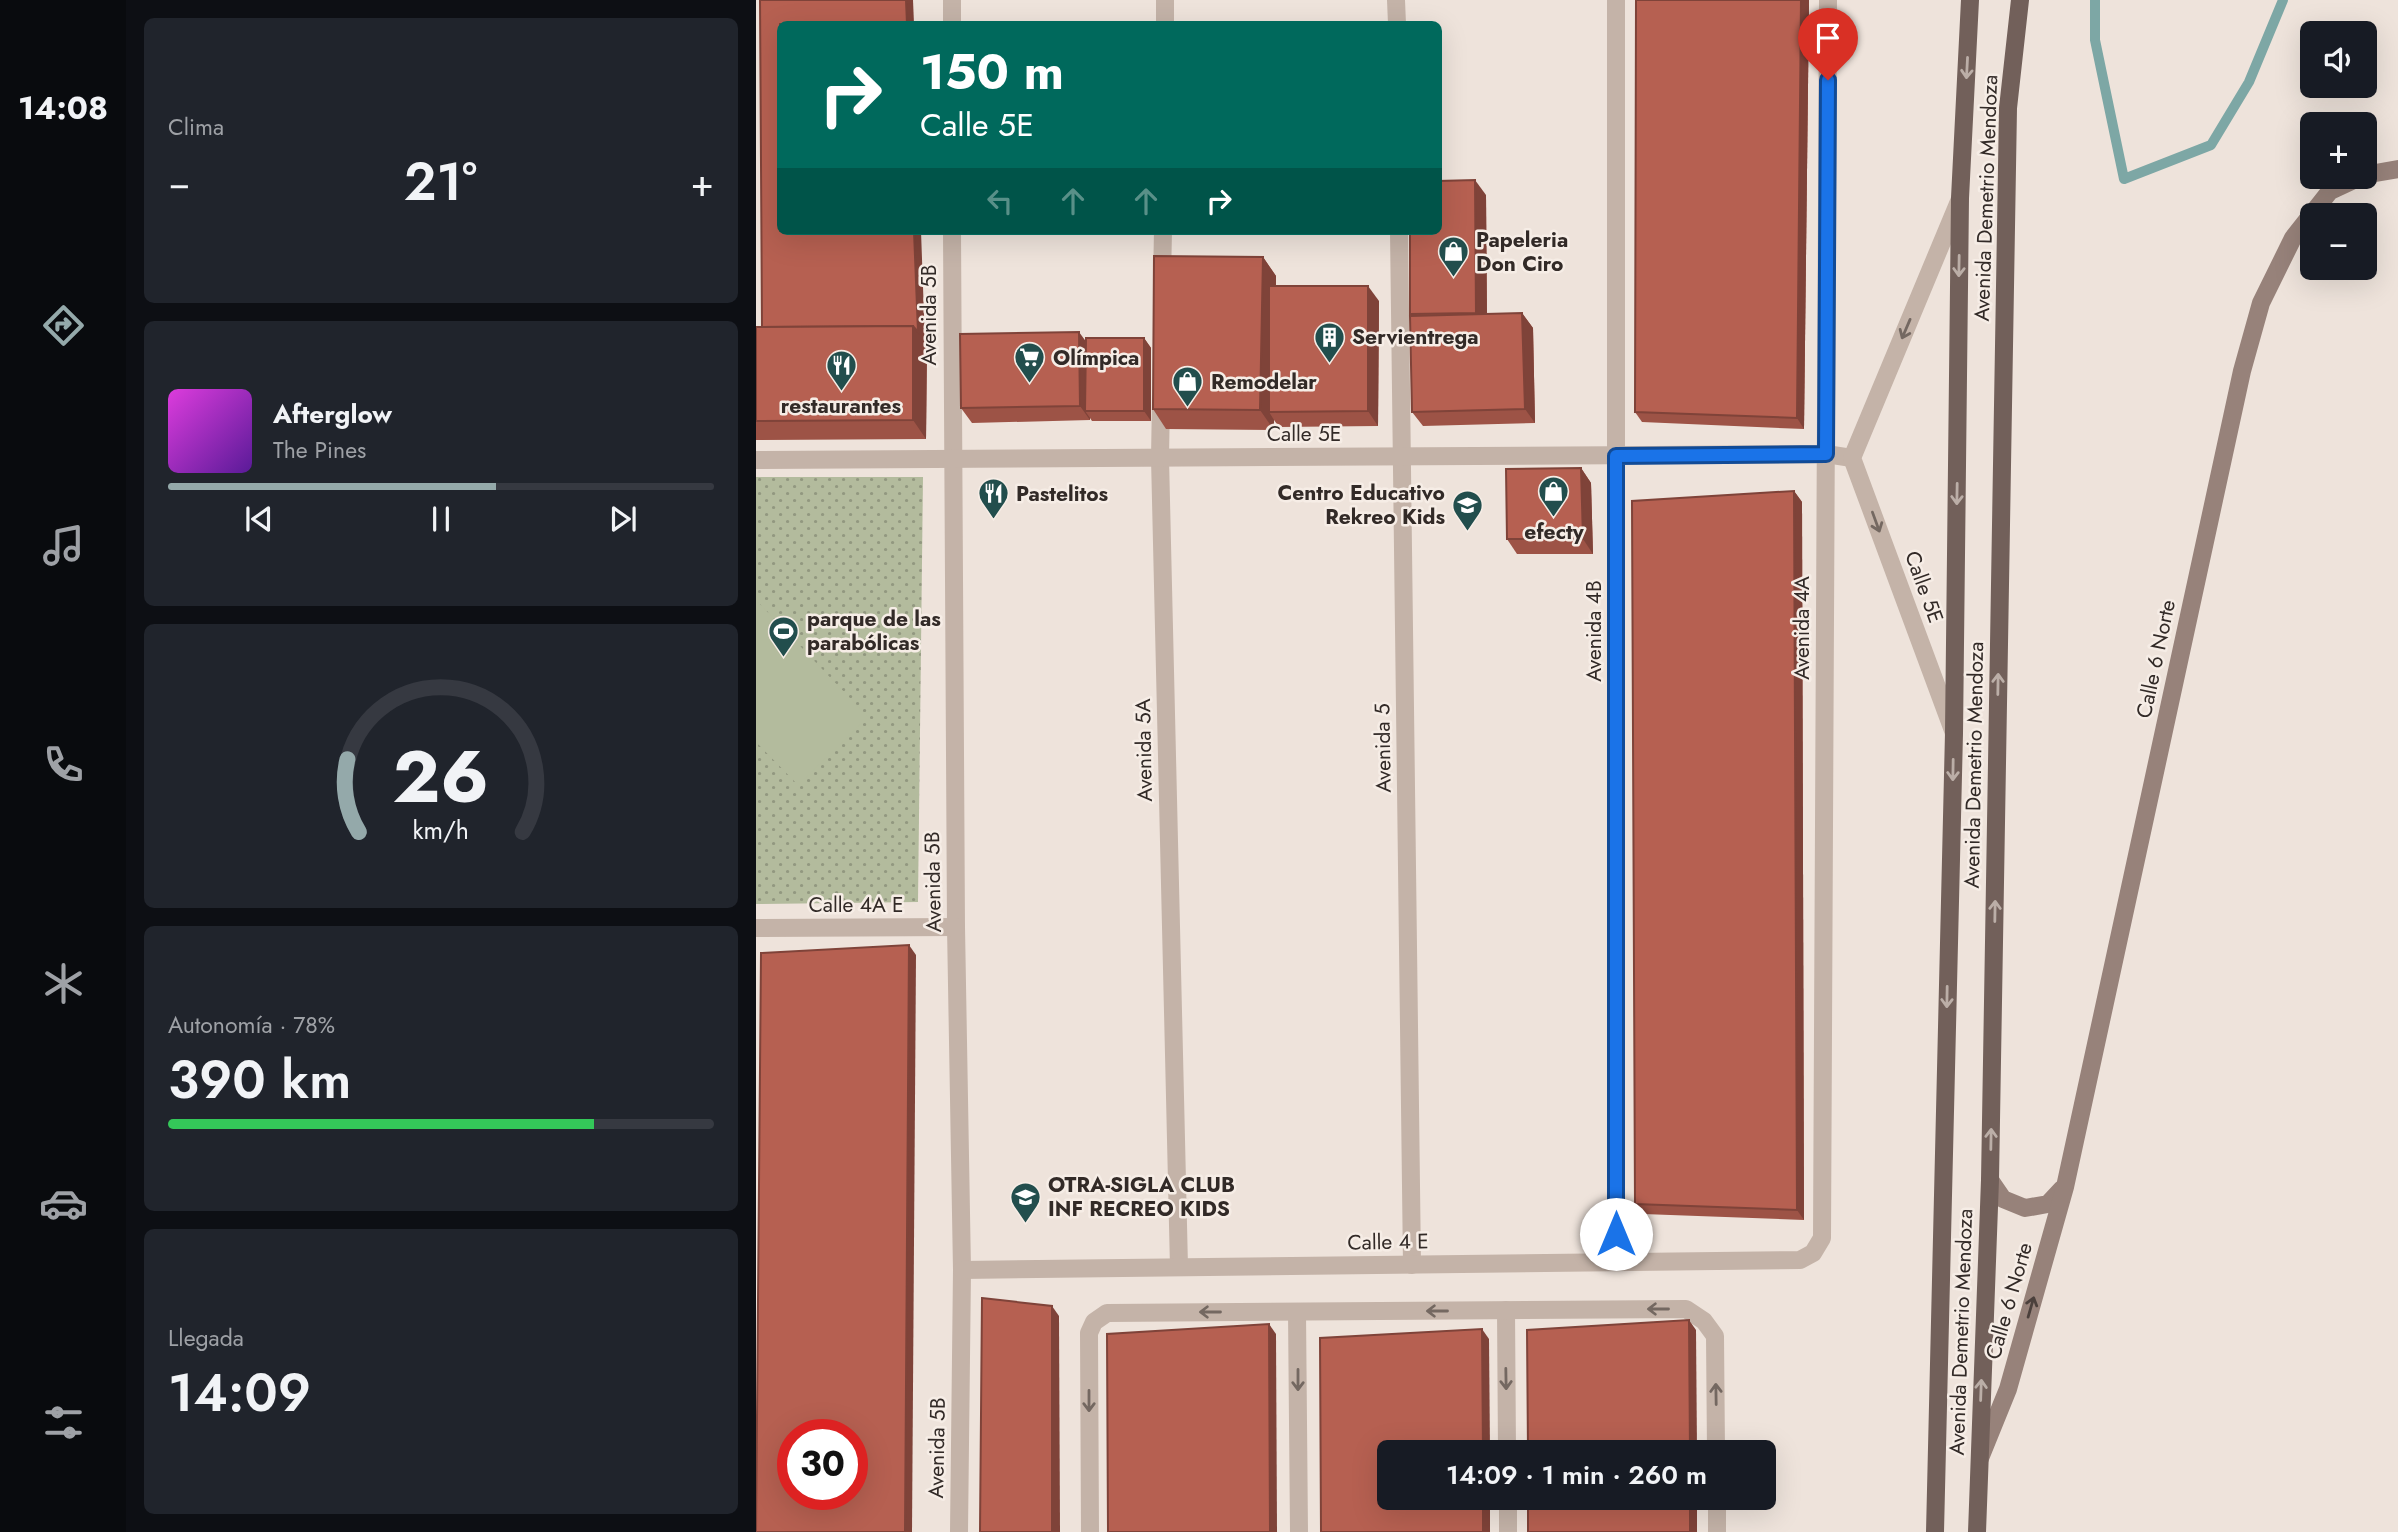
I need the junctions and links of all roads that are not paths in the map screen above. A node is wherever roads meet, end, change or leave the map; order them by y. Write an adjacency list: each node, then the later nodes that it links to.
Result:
1 (952, 0): 8 (street)
2 (1166, 0): 9 (street)
3 (1396, 0): 10 (street)
4 (1616, 0): 21 (street, Avenida 4B)
5 (1828, 0): 20 (street, Avenida 4A)
6 (1970, 0): 14 (main road, Avenida Demetrio Mendoza, one-way to 14)
7 (2020, 0): 30 (main road, Avenida Demetrio Mendoza, one-way to 7)
8 (952, 21)
9 (1165, 21)
10 (1396, 21)
11 (2398, 169): 12 (street, Calle 6 Norte)
12 (2377, 173)
13 (2334, 189): 31 (street, Calle 6 Norte)
14 (1960, 198): 24 (street, one-way to 24); 27 (main road, Avenida Demetrio Mendoza, one-way to 27)
15 (952, 235): 25 (street, Avenida 5B)
16 (1163, 235): 18 (street)
17 (1399, 235): 22 (street, Avenida 5)
18 (1162, 298)
19 (1161, 378): 23 (street, Avenida 5A)
20 (1826, 454): 21 (street, Calle 5E); 24 (street, Calle 5E); 32 (street, Avenida 4A)
21 (1616, 456): 22 (street, Calle 5E); 33 (street, Avenida 4B)
22 (1402, 457): 23 (street, Calle 5E); 34 (street, Avenida 5)
23 (1160, 458): 25 (street, Calle 5E); 35 (street, Avenida 5A)
24 (1852, 458): 27 (street, Calle 5E, one-way to 27)
25 (952, 459): 26 (street, Calle 5E); 28 (street, Avenida 5B)
26 (756, 460)
27 (1954, 733): 49 (main road, Avenida Demetrio Mendoza, one-way to 49)
28 (956, 927): 29 (street, Calle 4A E); 36 (street, Avenida 5B)
29 (756, 928)
30 (1990, 1180): 31 (street); 41 (main road, Avenida Demetrio Mendoza, one-way to 30)
31 (2065, 1187): 41 (street, Calle 6 Norte, one-way to 31)
32 (1813, 1253): 33 (street, Calle 4 E)
33 (1616, 1262): 34 (street, Calle 4 E)
34 (1412, 1265): 35 (street, Calle 4 E)
35 (1178, 1268): 36 (street, Calle 4 E)
36 (962, 1270): 44 (street, Avenida 5B)
37 (1506, 1310): 38 (street, one-way to 38); 39 (street, one-way to 39); 40 (street, one-way to 37)
38 (1297, 1312): 45 (street, one-way to 45); 46 (street, one-way to 46)
39 (1507, 1440)
40 (1716, 1440)
41 (1978, 1464): 50 (main road, Avenida Demetrio Mendoza)
42 (1508, 1510): 47 (street)
43 (1717, 1510): 48 (street)
44 (959, 1532)
45 (1090, 1532)
46 (1298, 1532)
47 (1508, 1532)
48 (1717, 1532)
49 (1935, 1532)
50 (1977, 1532)

